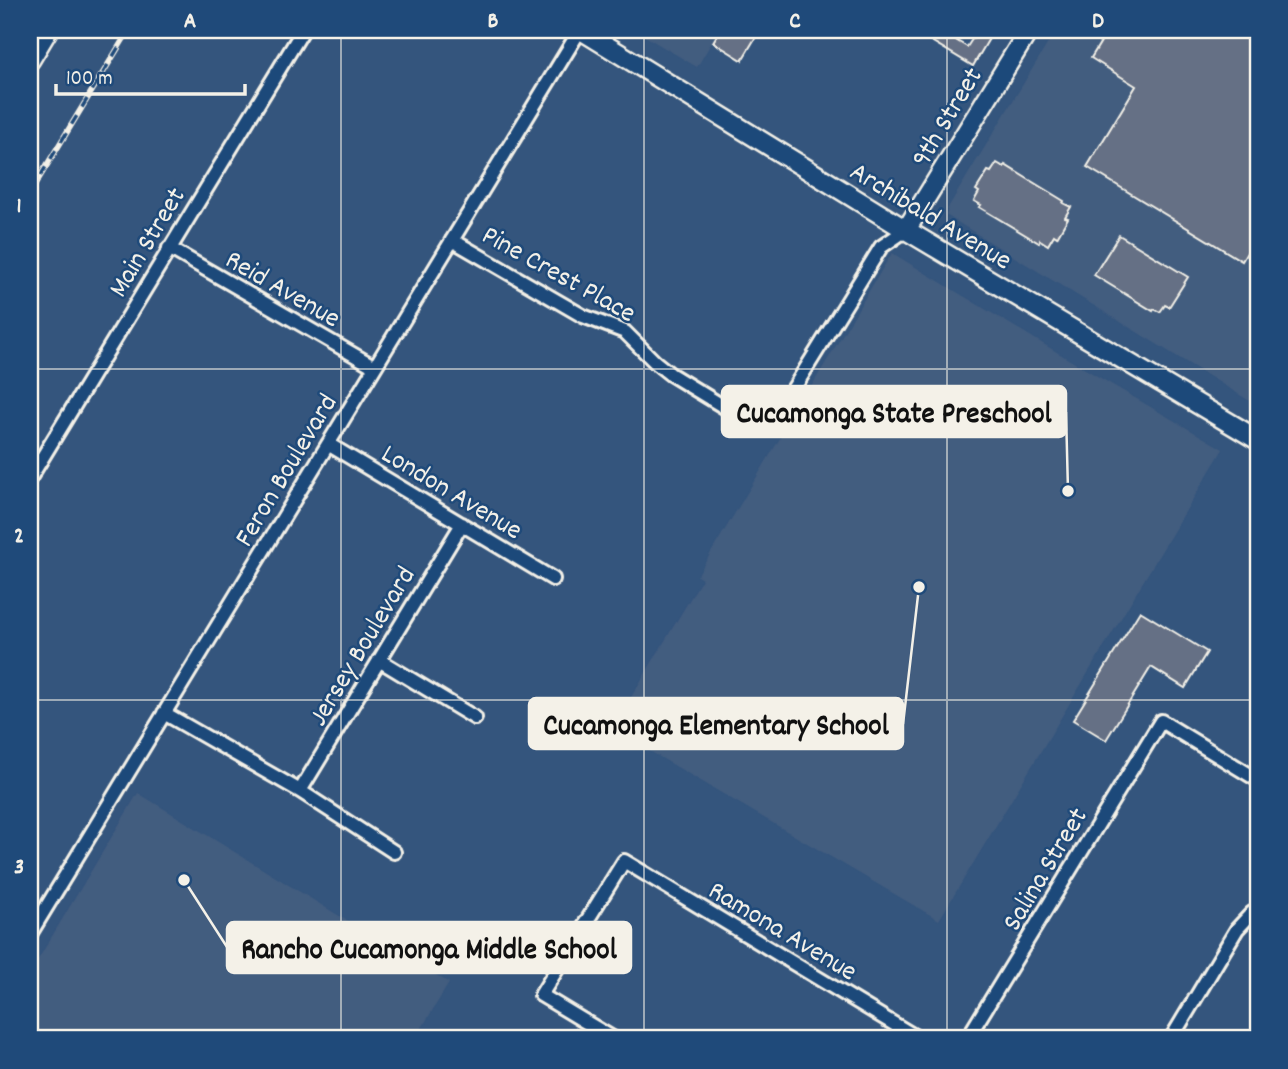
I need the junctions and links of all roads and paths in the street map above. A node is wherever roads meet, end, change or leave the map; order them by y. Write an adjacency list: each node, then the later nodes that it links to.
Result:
1 (48, 30): 5 (main road)
2 (303, 30): 8 (street, Main Street)
3 (580, 30): 6 (main road, Archibald Avenue); 7 (street, Feron Boulevard)
4 (1028, 30): 6 (main road, 9th Street)
5 (30, 60)
6 (906, 230): 7 (street, Pine Crest Place); 10 (main road, Archibald Avenue)
7 (452, 240): 9 (street, Feron Boulevard)
8 (169, 248): 9 (street, Reid Avenue); 12 (street, Main Street)
9 (375, 367): 11 (street, Feron Boulevard)
10 (1258, 440)
11 (328, 444): 13 (street, London Avenue); 16 (street, Feron Boulevard)
12 (30, 478)
13 (462, 524): 14 (street, London Avenue); 15 (street, Jersey Boulevard)
14 (553, 579)
15 (379, 660): 17 (street); 19 (street, Jersey Boulevard)
16 (164, 713): 19 (street); 22 (street, Feron Boulevard)
17 (475, 718)
18 (1258, 780): 25 (street, Salina Street)
19 (300, 791): 20 (street)
20 (394, 852)
21 (1252, 914): 26 (street)
22 (30, 934)
23 (614, 1039): 24 (street, Ramona Avenue)
24 (919, 1039)
25 (967, 1039)
26 (1171, 1039)

